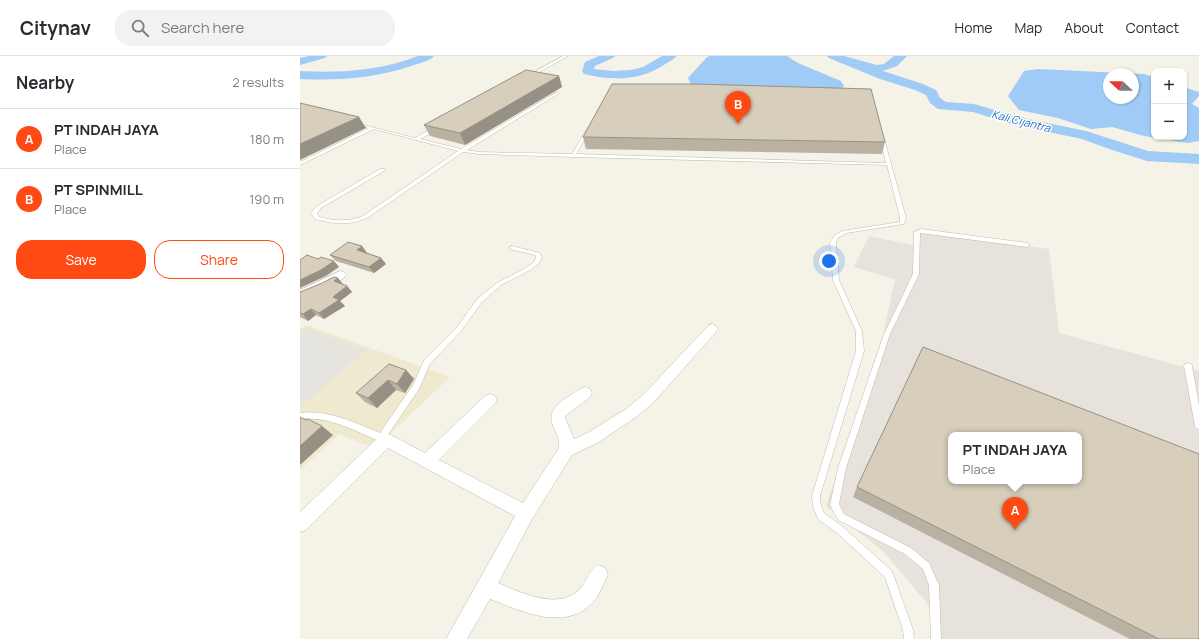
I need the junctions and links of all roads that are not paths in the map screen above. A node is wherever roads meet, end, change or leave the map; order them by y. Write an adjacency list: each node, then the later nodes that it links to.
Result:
1 (566, 56): 2 (lane)
2 (525, 79)
3 (557, 93): 10 (lane)
4 (351, 122): 7 (lane)
5 (592, 122): 11 (lane)
6 (443, 124): 9 (lane)
7 (373, 128): 9 (lane); 12 (lane)
8 (881, 134): 13 (lane)
9 (416, 139): 10 (lane)
10 (462, 151): 11 (lane); 14 (lane)
11 (573, 156): 13 (lane)
12 (300, 164)
13 (888, 164): 34 (lane)
14 (382, 170)
15 (1027, 244): 35 (lane)
16 (512, 248): 26 (lane)
17 (340, 275): 18 (street)
18 (300, 296)
19 (712, 329): 27 (street)
20 (1188, 366): 21 (lane)
21 (1195, 387): 25 (lane)
22 (585, 393): 27 (street)
23 (490, 400): 28 (street)
24 (300, 416): 26 (lane)
25 (1199, 426)
26 (384, 439): 28 (street); 30 (street)
27 (567, 450): 29 (street)
28 (427, 461): 29 (street)
29 (526, 513): 32 (street)
30 (300, 524)
31 (599, 574): 32 (street)
32 (486, 588): 33 (street)
33 (456, 639)
34 (909, 639)
35 (936, 639)

